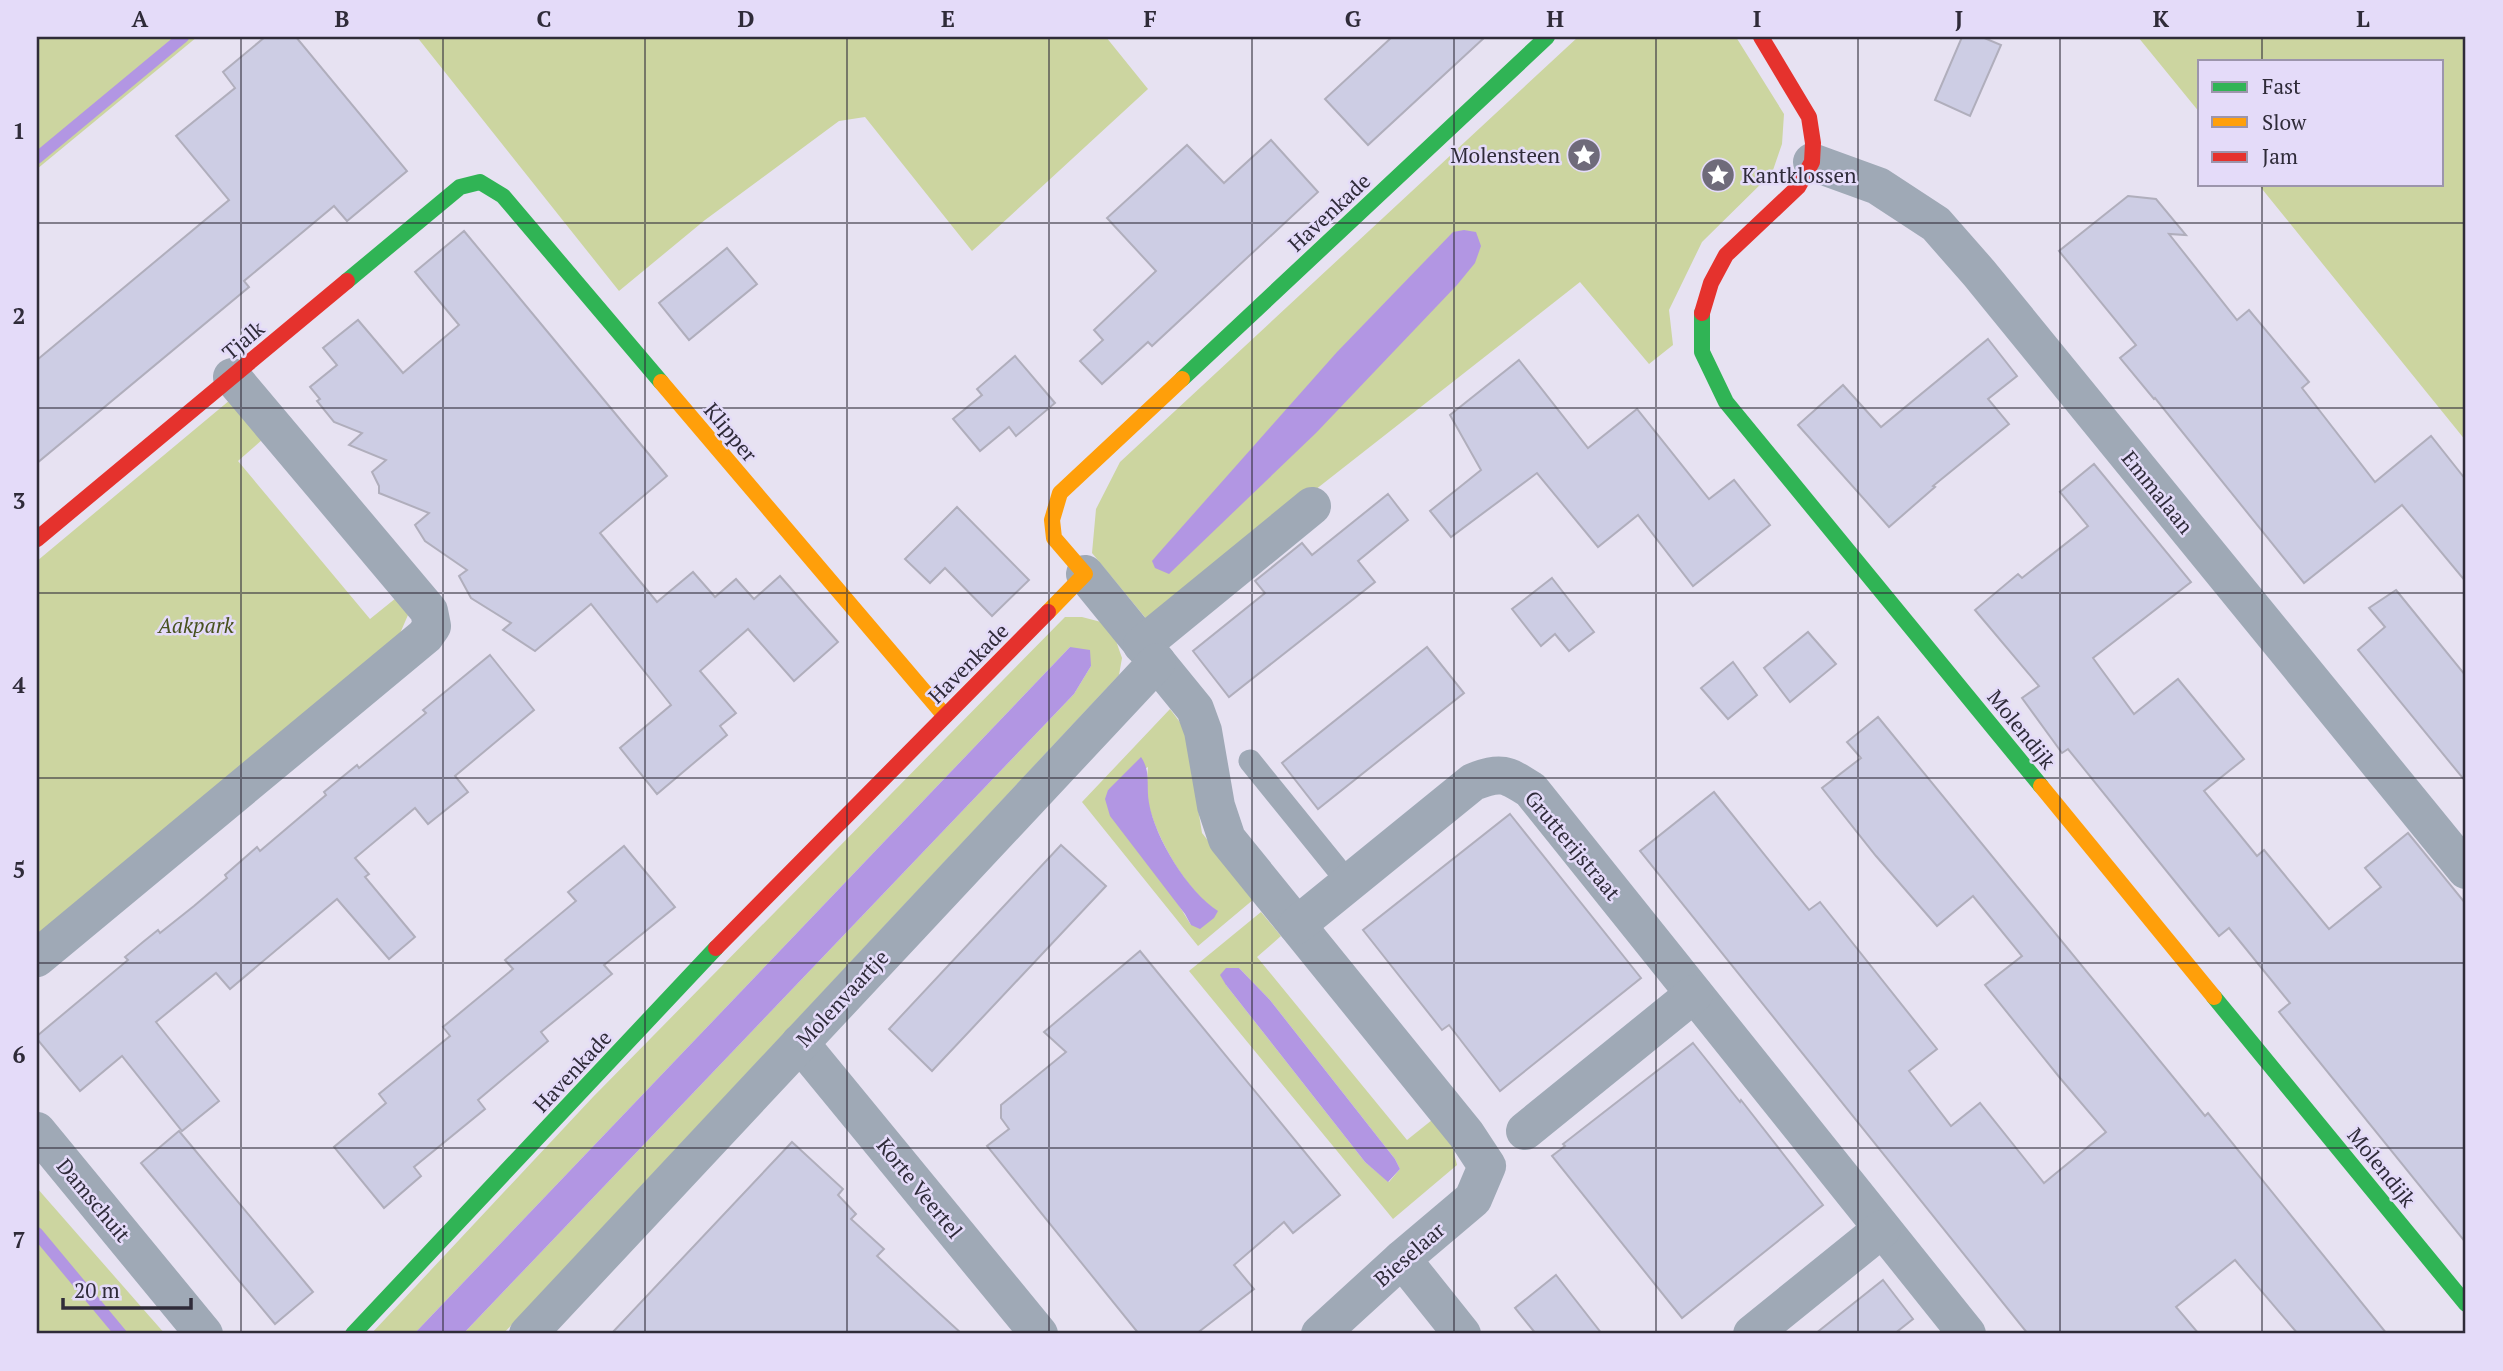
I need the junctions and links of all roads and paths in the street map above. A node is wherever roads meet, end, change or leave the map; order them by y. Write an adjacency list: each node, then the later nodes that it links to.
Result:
1 (1547, 37): 8 (street, Havenkade)
2 (1761, 37): 3 (street)
3 (1812, 162): 12 (street, Emmalaan); 22 (street, Molendijk)
4 (480, 182): 5 (street, Tjalk); 10 (street, Klipper)
5 (232, 377): 7 (street, Tjalk); 15 (street)
6 (1312, 506): 9 (street)
7 (37, 539)
8 (1085, 574): 9 (street); 10 (street, Havenkade)
9 (1149, 654): 14 (street); 17 (street, Molenvaartje)
10 (945, 716): 25 (street, Havenkade)
11 (1250, 761): 13 (lane)
12 (2466, 870)
13 (1348, 883): 14 (street, Grutterijstraat); 16 (street, Grutterijstraat)
14 (1297, 925): 21 (street, Bieselaar)
15 (37, 958)
16 (1694, 994): 18 (street); 20 (street, Grutterijstraat)
17 (800, 1043): 23 (street, Korte Veertel); 26 (street, Molenvaartje)
18 (1525, 1131)
19 (37, 1132): 24 (street, Damschuit)
20 (1882, 1229): 29 (street); 30 (street, Grutterijstraat)
21 (1402, 1259): 27 (street, Bieselaar); 28 (street)
22 (2466, 1304)
23 (1037, 1333)
24 (204, 1334)
25 (353, 1334)
26 (528, 1334)
27 (1320, 1334)
28 (1462, 1334)
29 (1752, 1334)
30 (1967, 1334)

